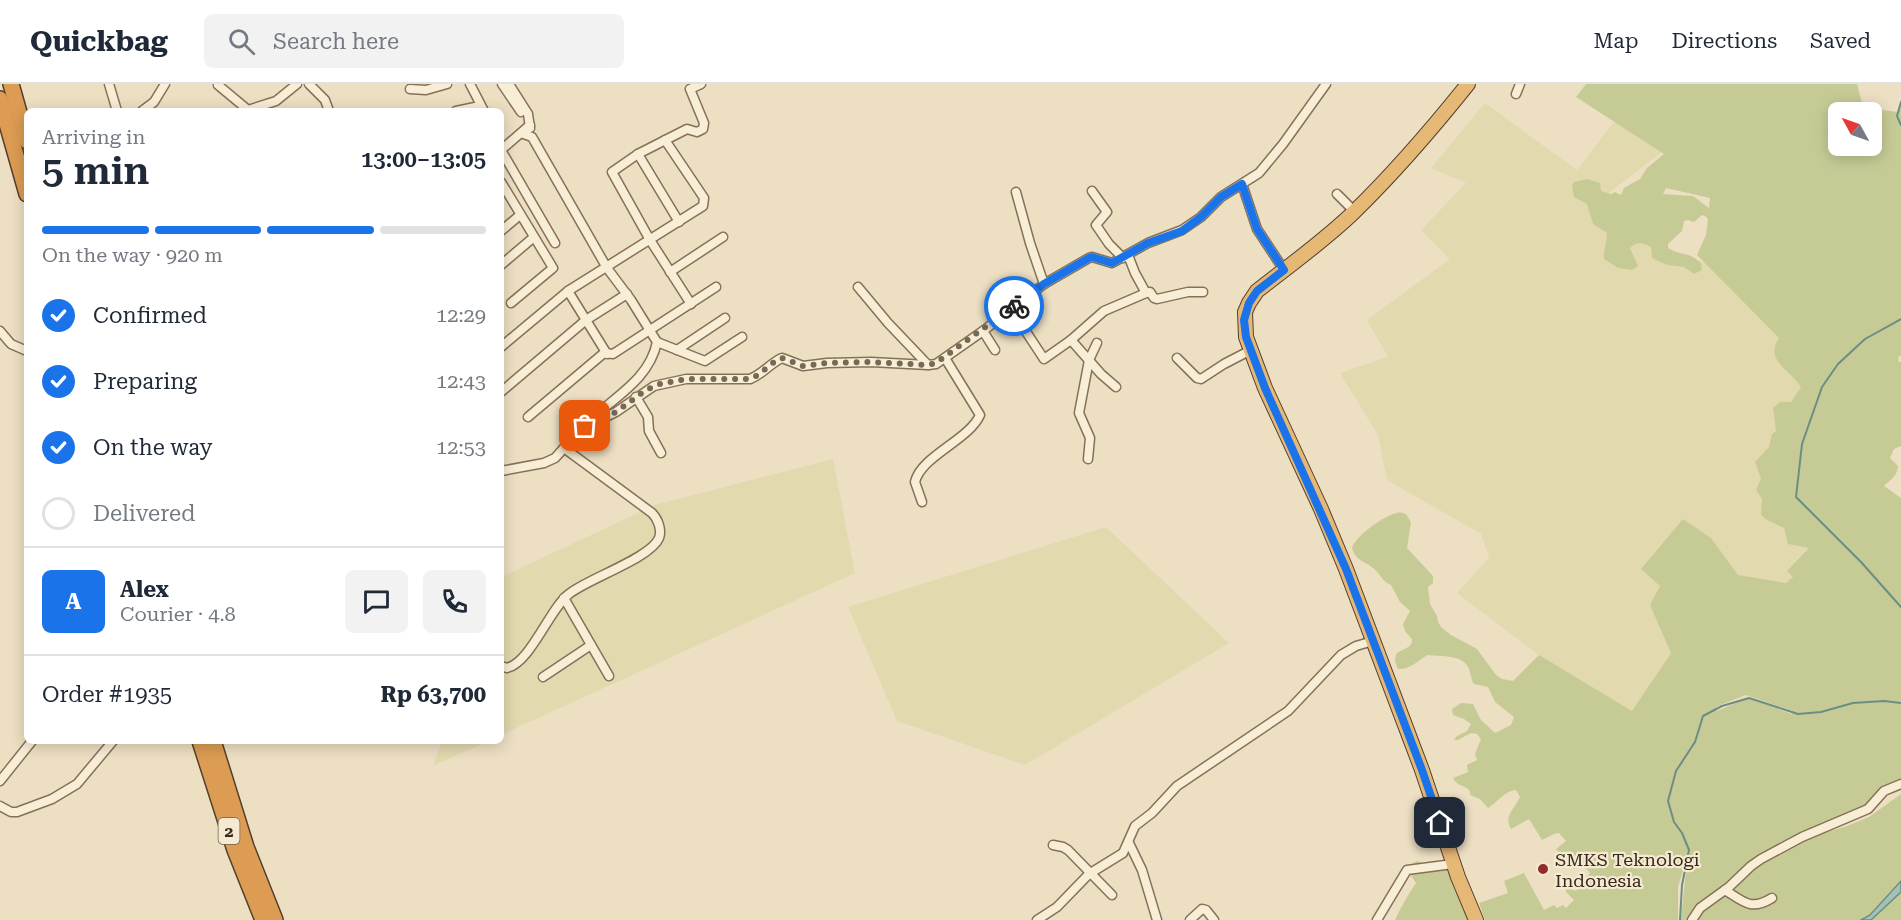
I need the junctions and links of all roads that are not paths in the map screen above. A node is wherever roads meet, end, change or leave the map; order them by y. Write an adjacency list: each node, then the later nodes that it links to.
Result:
1 (11, 84): 26 (highway)
2 (109, 84): 19 (street)
3 (165, 84): 20 (street)
4 (297, 84): 22 (street)
5 (309, 84): 23 (street)
6 (447, 84): 16 (street)
7 (470, 84): 24 (street)
8 (502, 84): 25 (street)
9 (509, 84): 25 (street)
10 (701, 84): 15 (street)
11 (1326, 84): 36 (street)
12 (1468, 84): 41 (highway)
13 (1520, 84): 17 (street)
14 (218, 85): 21 (street)
15 (689, 87): 29 (street)
16 (410, 89)
17 (1516, 94)
18 (0, 99): 35 (highway)
19 (116, 108)
20 (146, 108)
21 (246, 108)
22 (254, 108)
23 (328, 108)
24 (482, 108)
25 (529, 122): 27 (street); 28 (street)
26 (24, 130)
27 (521, 133): 28 (street); 31 (street)
28 (532, 138): 51 (street)
29 (665, 140): 33 (street); 43 (street)
30 (504, 141): 31 (street)
31 (507, 145): 32 (street)
32 (504, 148)
33 (638, 154): 43 (street); 47 (street)
34 (504, 155): 48 (street)
35 (24, 183)
36 (1242, 184): 49 (street); 52 (street)
37 (504, 189): 42 (street)
38 (1092, 191): 49 (street)
39 (1016, 192): 54 (street)
40 (1336, 194): 41 (street)
41 (1354, 211): 52 (highway)
42 (520, 215): 44 (street); 45 (street)
43 (679, 222): 47 (street)
44 (504, 228)
45 (534, 237): 50 (street); 61 (street)
46 (723, 237): 53 (street)
47 (650, 240): 51 (street); 53 (street)
48 (555, 243)
49 (1126, 256): 54 (street); 59 (street)
50 (504, 262)
51 (607, 268): 57 (street); 60 (street)
52 (1284, 270): 77 (highway)
53 (670, 272): 62 (street)
54 (1044, 284): 63 (street)
55 (716, 287): 62 (street)
56 (858, 287): 82 (street)
57 (568, 291): 65 (street); 73 (street)
58 (1203, 292): 59 (street)
59 (1146, 293): 70 (street)
60 (627, 294): 65 (street); 66 (street)
61 (511, 303)
62 (691, 304): 66 (street)
63 (1011, 309): 68 (street); 70 (street)
64 (725, 318): 75 (street)
65 (586, 320): 78 (street); 84 (street)
66 (651, 330): 71 (street); 78 (street)
67 (0, 331): 74 (street)
68 (983, 331): 76 (street); 79 (street)
69 (742, 337): 75 (street)
70 (1071, 340): 81 (street)
71 (657, 342): 75 (street); 87 (street)
72 (1097, 343): 81 (street)
73 (504, 344)
74 (24, 350)
75 (677, 350)
76 (995, 350)
77 (1251, 351): 80 (street); 94 (highway)
78 (607, 354): 86 (street)
79 (945, 358): 82 (street); 92 (street)
80 (1177, 358)
81 (1089, 360): 83 (street); 90 (street)
82 (928, 365): 85 (street)
83 (1116, 387)
84 (504, 389)
85 (636, 397): 87 (street); 89 (street)
86 (528, 417)
87 (581, 429): 88 (street)
88 (564, 448): 91 (street); 93 (street)
89 (661, 453)
90 (1088, 459)
91 (504, 470)
92 (922, 502)
93 (564, 598): 95 (street); 96 (street)
94 (1373, 641): 106 (street); 108 (highway)
95 (591, 645): 97 (street); 98 (street)
96 (504, 667)
97 (609, 676)
98 (543, 677)
99 (30, 744): 103 (street)
100 (110, 744): 105 (street)
101 (201, 744): 113 (highway, 2)
102 (214, 744): 114 (highway, 2)
103 (0, 781)
104 (1901, 784): 110 (street)
105 (0, 806)
106 (1129, 843): 109 (street); 116 (street)
107 (1053, 845): 109 (street)
108 (1453, 864): 119 (street); 120 (highway)
109 (1091, 872): 111 (street); 115 (street)
110 (1725, 890): 112 (street); 121 (street)
111 (1112, 895)
112 (1772, 898)
113 (263, 920)
114 (275, 920)
115 (1037, 920)
116 (1157, 920)
117 (1190, 920): 118 (street)
118 (1214, 920)
119 (1377, 920)
120 (1476, 920)
121 (1692, 920)

